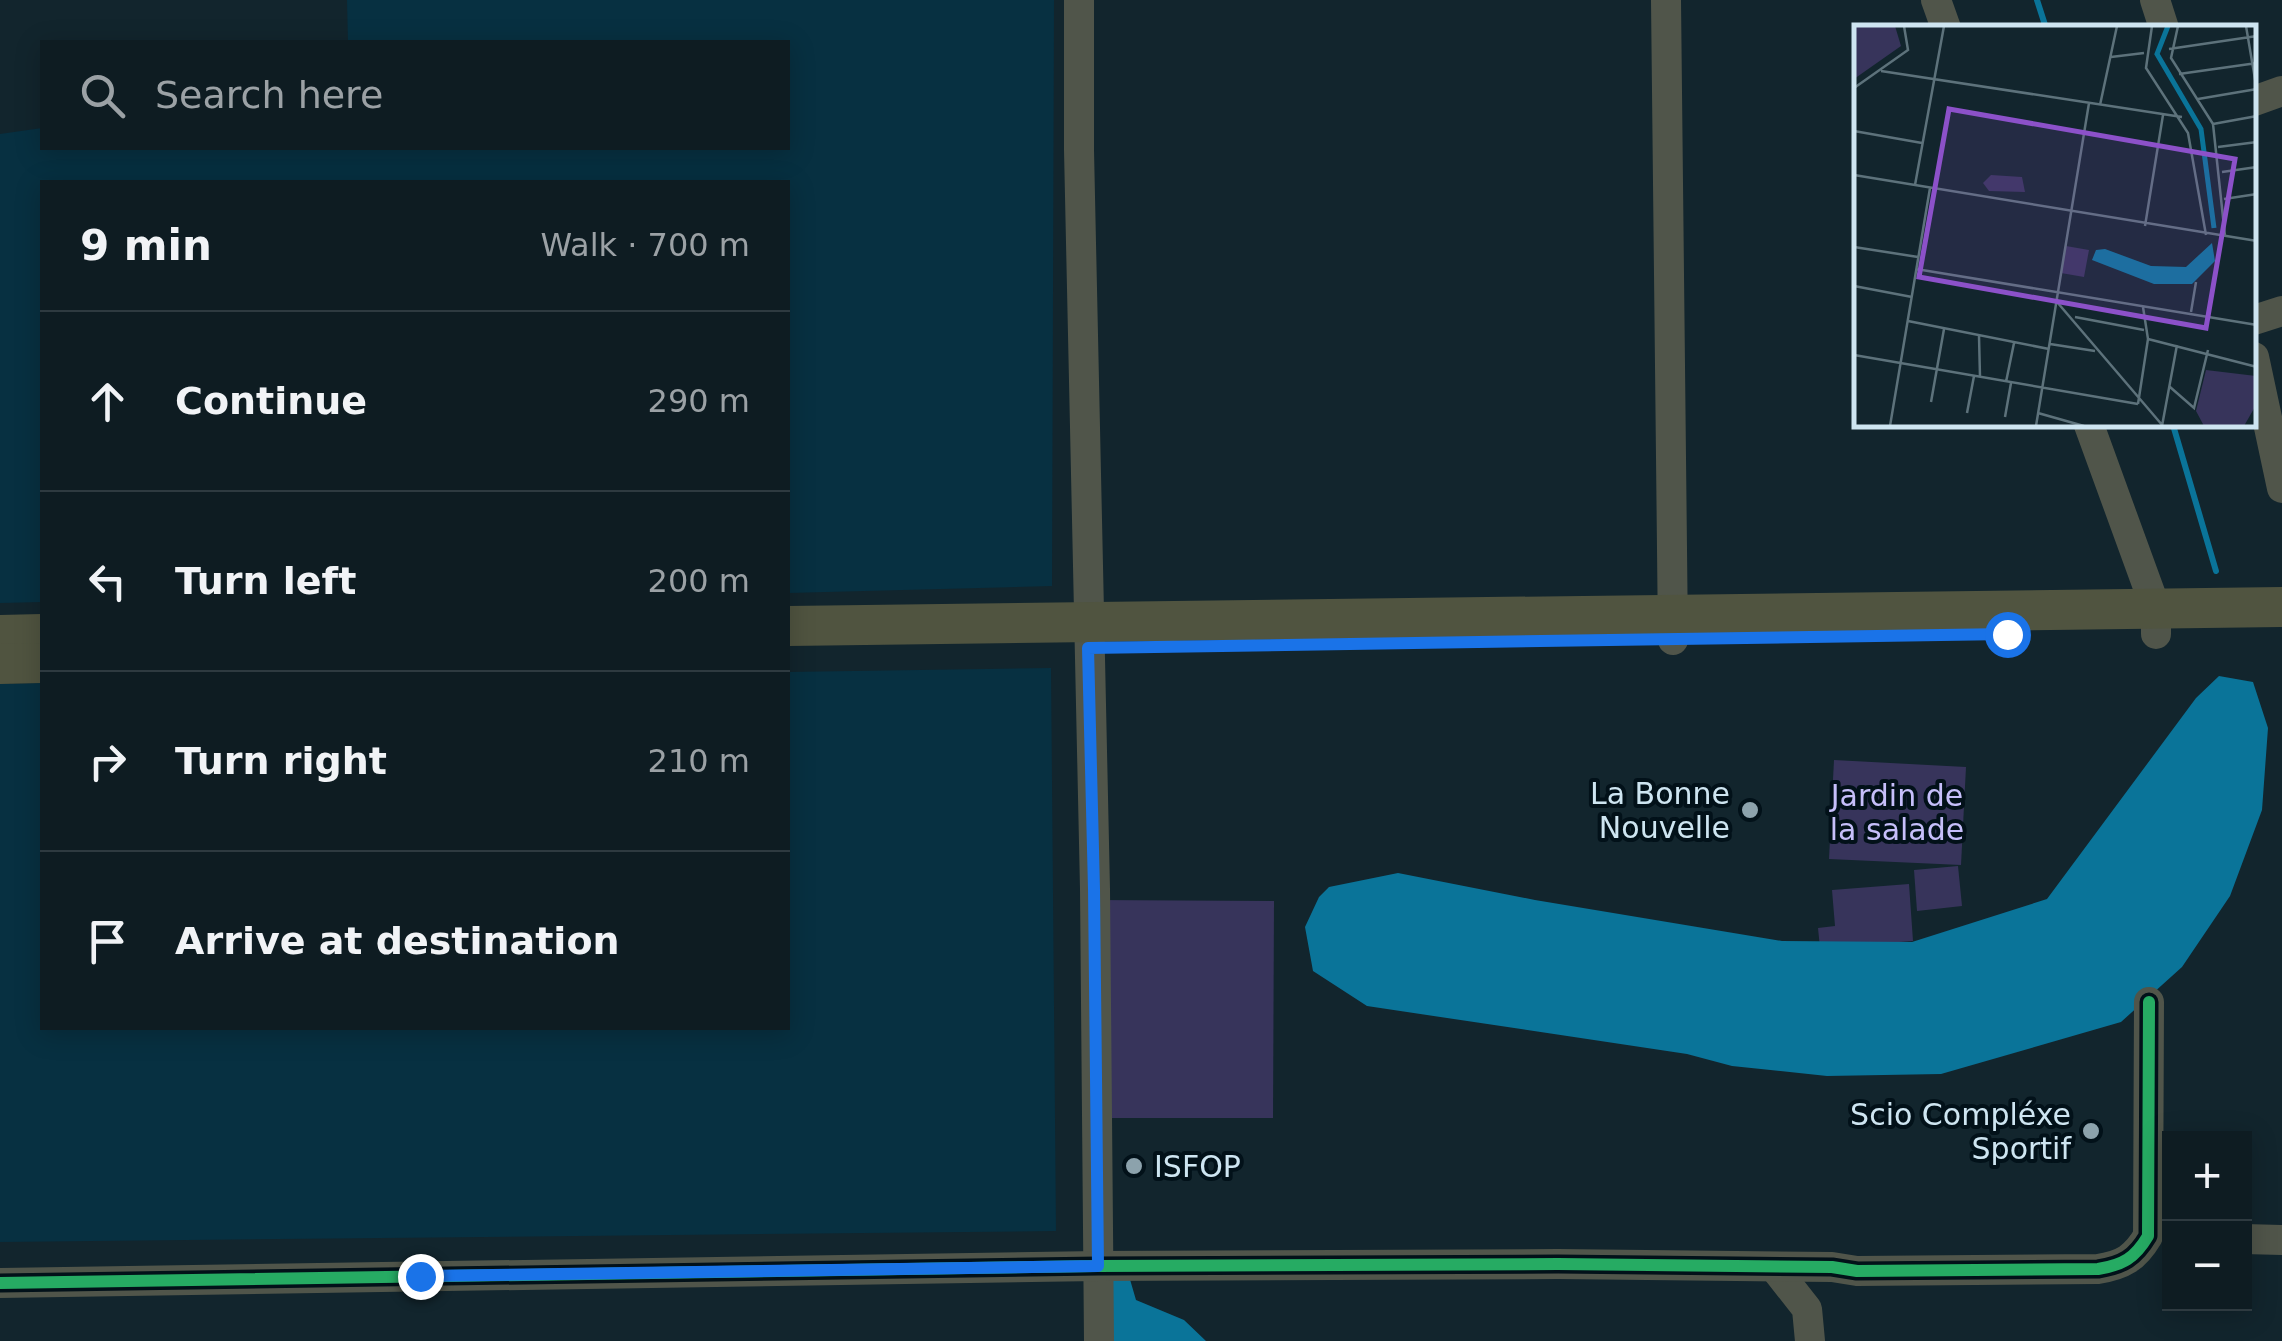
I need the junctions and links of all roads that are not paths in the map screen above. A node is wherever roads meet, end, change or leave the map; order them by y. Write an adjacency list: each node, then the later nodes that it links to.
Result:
1 (1079, 0): 21 (street)
2 (1666, 0): 17 (street)
3 (1936, 0): 5 (street)
4 (2155, 0): 6 (street)
5 (1945, 25)
6 (2163, 25)
7 (2282, 91): 8 (street)
8 (2257, 99)
9 (2282, 310): 10 (street)
10 (2257, 319)
11 (2257, 370): 13 (street)
12 (2091, 428): 15 (street)
13 (2282, 488)
14 (2282, 608): 15 (main road)
15 (2156, 622): 17 (main road); 18 (main road)
16 (790, 626): 21 (main road)
17 (1673, 627): 21 (main road)
18 (2282, 633)
19 (0, 634): 20 (main road)
20 (40, 634)
21 (1087, 634): 22 (main road); 29 (street)
22 (790, 651)
23 (40, 663): 24 (main road)
24 (0, 664)
25 (2149, 1002): 26 (street)
26 (2158, 1236): 30 (street)
27 (2252, 1239): 28 (street)
28 (2282, 1240)
29 (1098, 1266): 30 (street); 31 (street); 32 (street)
30 (1774, 1268): 33 (street)
31 (0, 1283)
32 (1099, 1341)
33 (1810, 1341)

